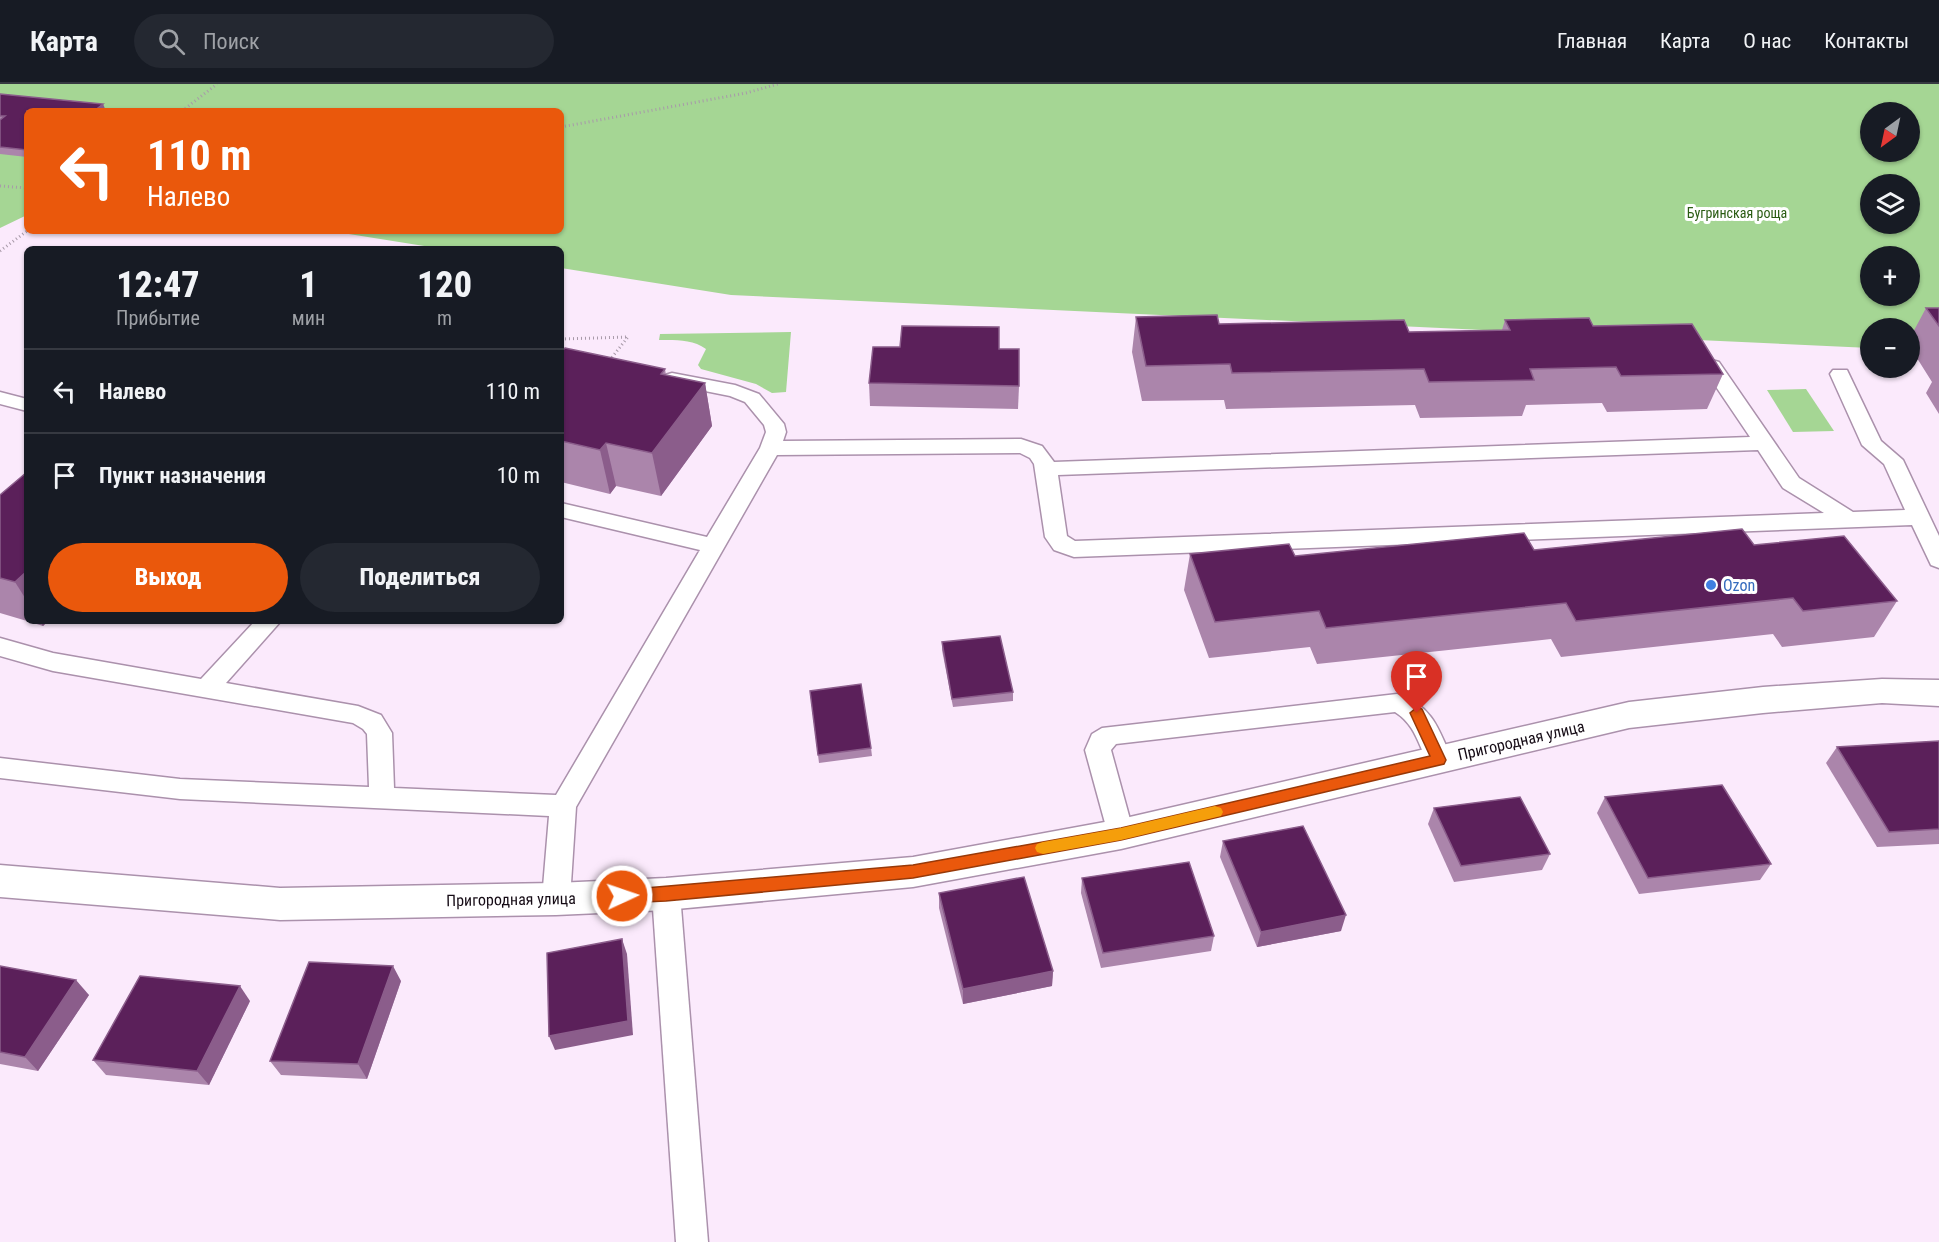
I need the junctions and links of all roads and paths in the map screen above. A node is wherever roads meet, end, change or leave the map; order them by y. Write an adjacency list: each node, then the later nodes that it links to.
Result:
1 (217, 84): 3 (path)
2 (778, 84): 4 (path)
3 (186, 108)
4 (564, 126)
5 (0, 186): 6 (path)
6 (24, 188)
7 (24, 233): 8 (path)
8 (0, 251)
9 (564, 339): 10 (path)
10 (604, 366): 16 (lane)
11 (1712, 366): 15 (lane)
12 (1840, 374): 19 (lane)
13 (0, 398): 14 (lane)
14 (24, 404)
15 (1764, 443): 17 (lane); 20 (lane)
16 (770, 448): 17 (lane); 21 (lane)
17 (1046, 469): 20 (lane)
18 (564, 511): 21 (lane)
19 (1919, 517): 20 (lane); 22 (lane)
20 (1850, 520)
21 (713, 546): 30 (lane)
22 (1939, 560)
23 (266, 624): 25 (lane)
24 (0, 647): 25 (lane)
25 (207, 688): 29 (lane)
26 (1939, 693): 27 (street, Пригородная улица)
27 (1439, 760): 31 (street, Пригородная улица); 31 (lane)
28 (0, 768): 29 (lane)
29 (382, 798): 30 (lane)
30 (563, 806): 34 (lane)
31 (1121, 834): 33 (street, Пригородная улица)
32 (0, 881): 34 (street, Пригородная улица)
33 (666, 894): 34 (street, Пригородная улица); 35 (lane)
34 (556, 899)
35 (692, 1242)

